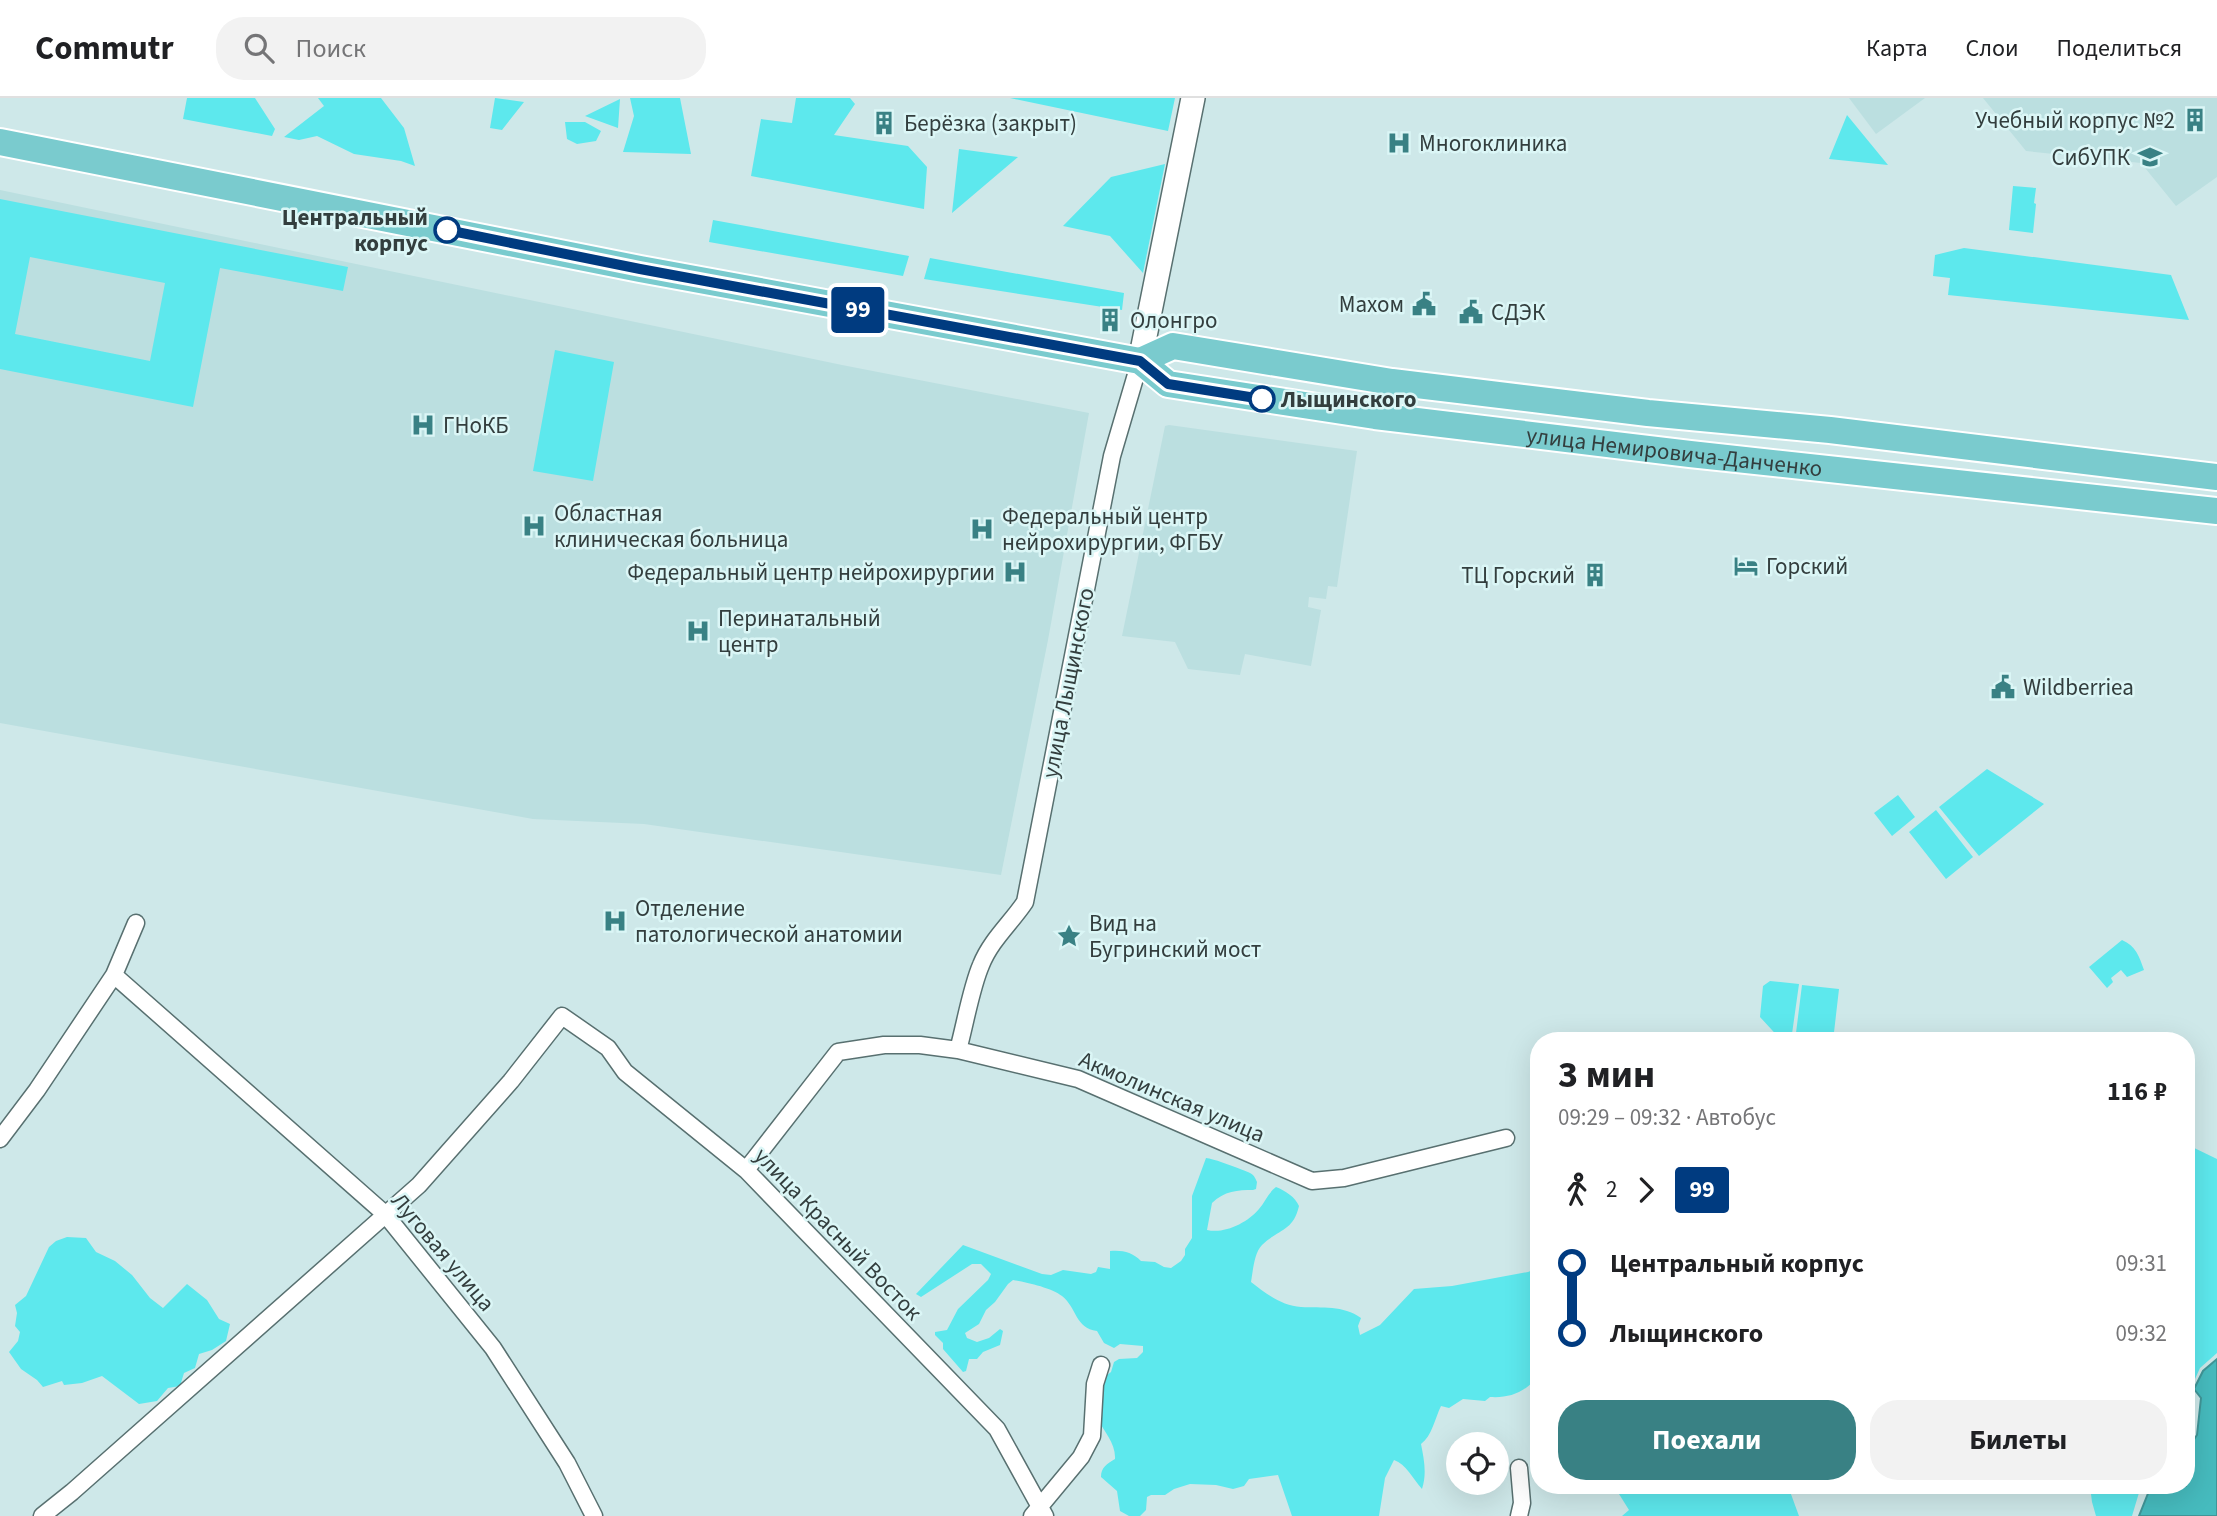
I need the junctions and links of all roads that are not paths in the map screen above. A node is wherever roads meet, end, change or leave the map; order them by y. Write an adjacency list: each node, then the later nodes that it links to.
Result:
1 (1193, 98): 3 (street, улица Лыщинского)
2 (0, 142): 3 (main road, улица Немировича-Данченко)
3 (1140, 361): 4 (main road, улица Немировича-Данченко); 5 (main road, улица Немировича-Данченко); 8 (street, улица Лыщинского)
4 (2217, 477)
5 (2217, 511)
6 (136, 923): 7 (street)
7 (114, 975): 10 (street); 12 (street, Луговая улица)
8 (958, 1050): 9 (street, Акмолинская улица); 11 (street, Акмолинская улица)
9 (1506, 1138)
10 (0, 1139)
11 (746, 1170): 12 (street, улица Красный Восток); 15 (street, улица Красный Восток)
12 (385, 1214): 16 (street); 17 (street, Луговая улица)
13 (1101, 1365): 15 (street)
14 (1519, 1468): 18 (street)
15 (1039, 1513)
16 (42, 1516)
17 (594, 1516)
18 (1519, 1516)

